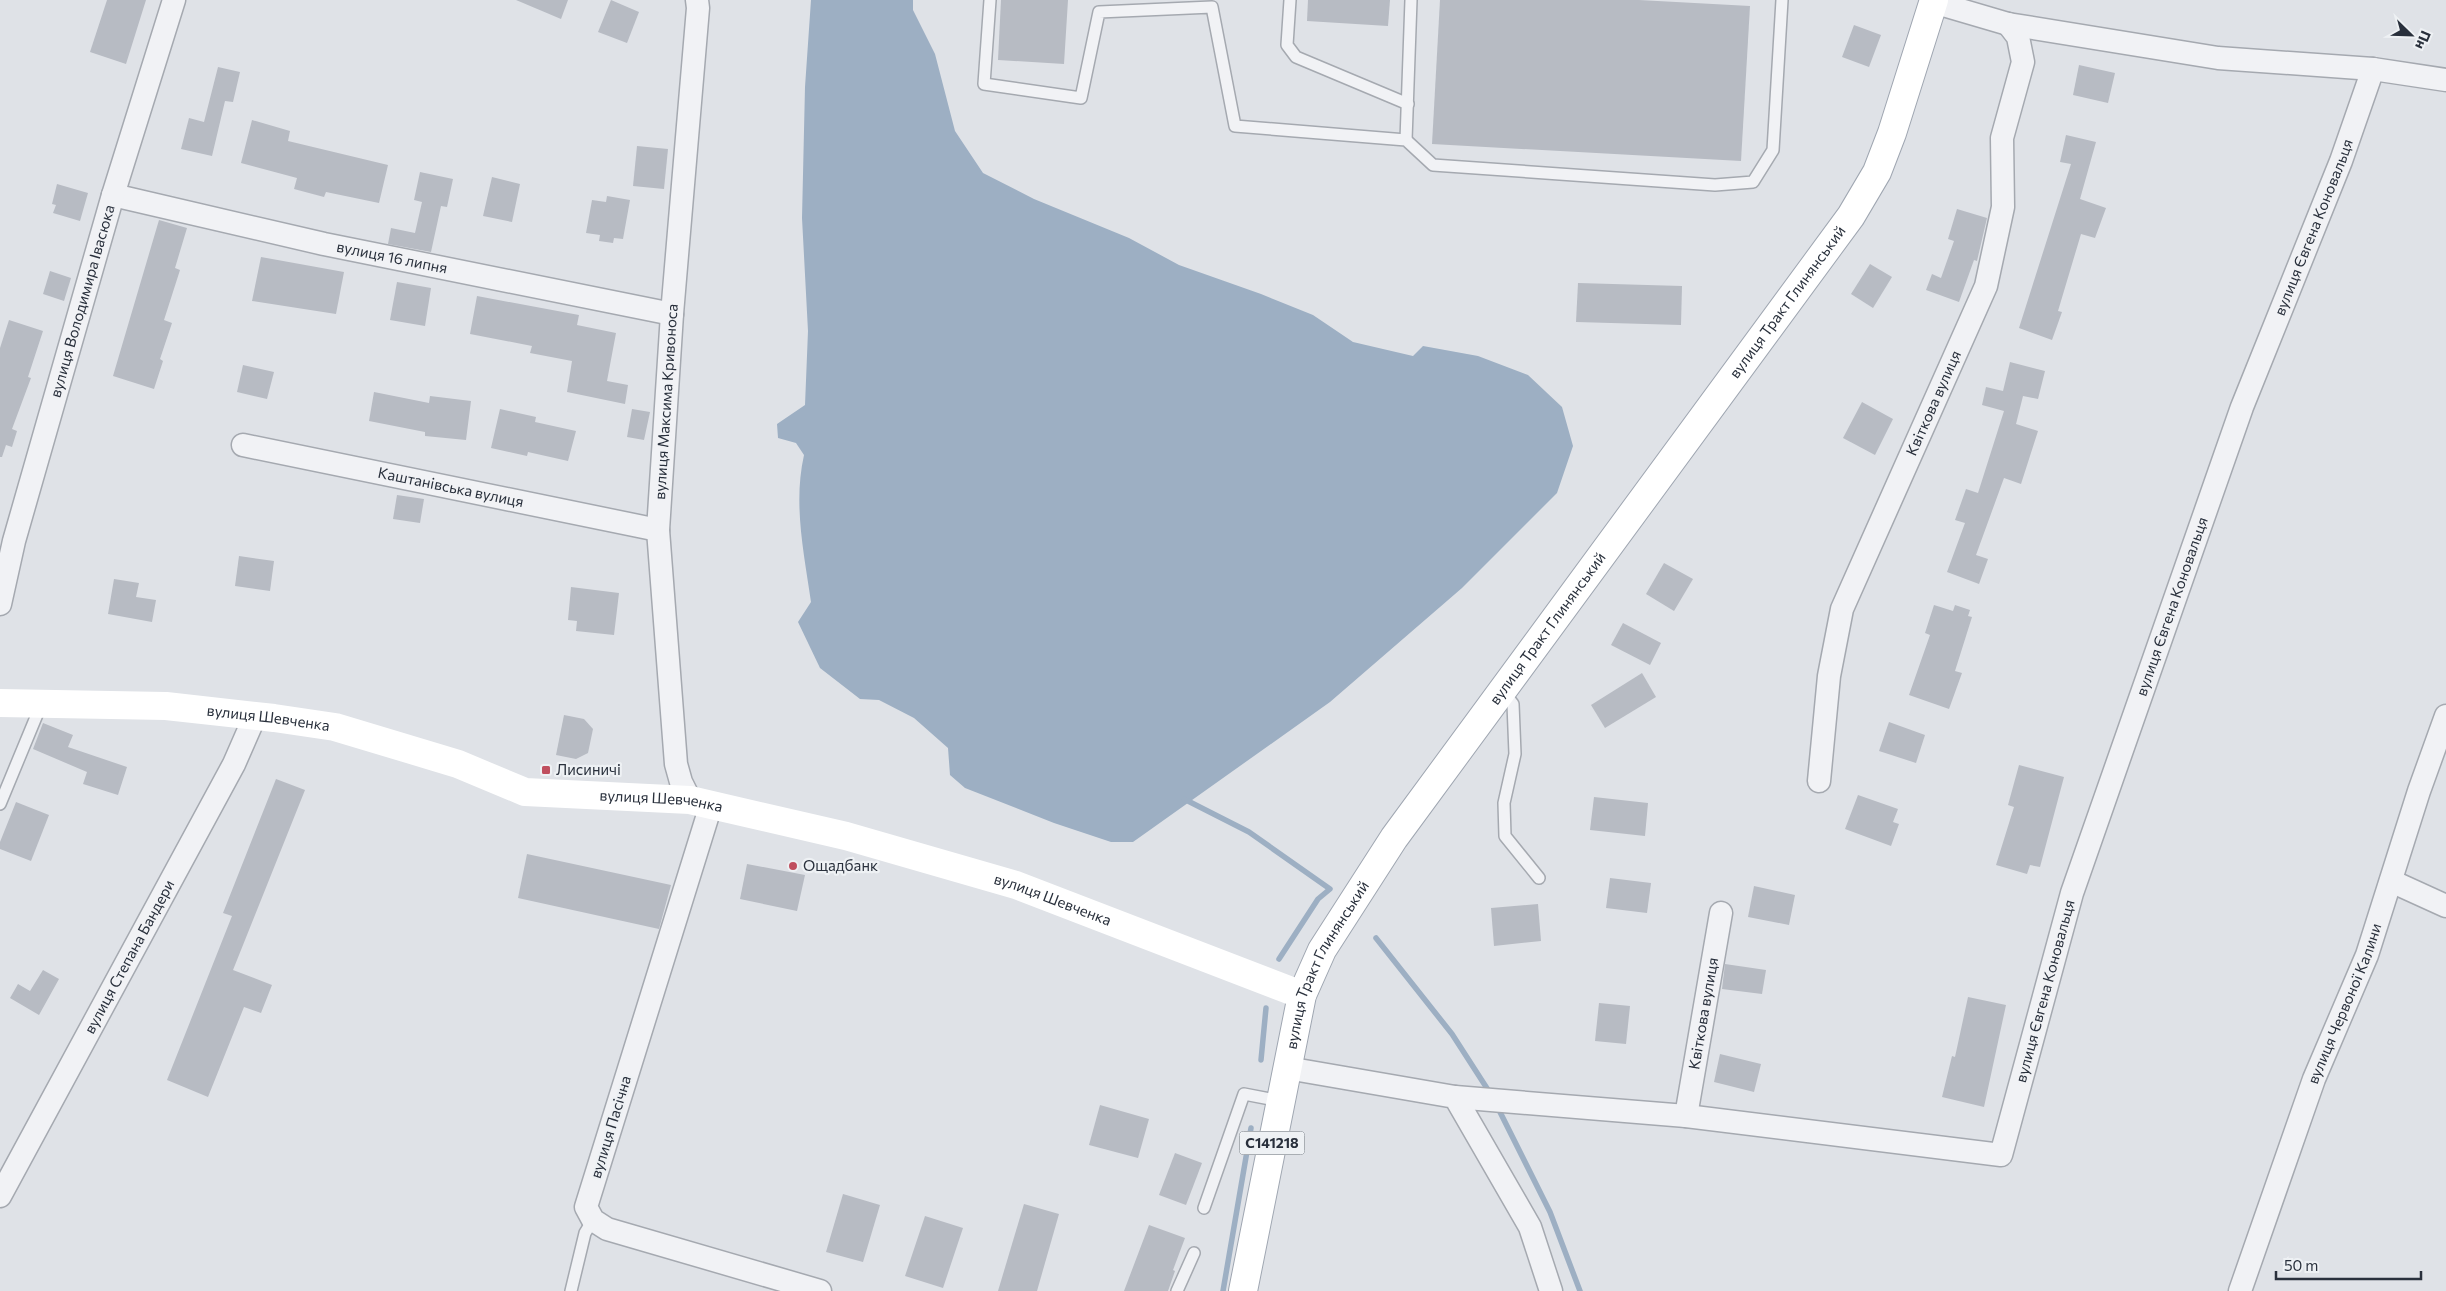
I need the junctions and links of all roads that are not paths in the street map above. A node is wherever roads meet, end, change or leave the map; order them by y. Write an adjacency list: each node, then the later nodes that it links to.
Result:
1 (174, 0): 13 (street, вулиця Володимира Івасюка)
2 (697, 0): 14 (street, вулиця Максима Кривоноса)
3 (990, 0): 12 (lane)
4 (1290, 0): 11 (lane)
5 (1411, 0): 11 (lane)
6 (1782, 0): 12 (lane)
7 (1934, 1): 8 (street); 18 (main road, вулиця Тракт Глинянський)
8 (2008, 24): 9 (street); 23 (street, Квіткова вулиця)
9 (2374, 69): 10 (street); 34 (street, вулиця Євгена Коновальця)
10 (2446, 80)
11 (1408, 104): 12 (lane)
12 (1406, 140)
13 (113, 195): 14 (street, вулиця 16 липня); 17 (street, вулиця Володимира Івасюка)
14 (672, 314): 16 (street, вулиця Максима Кривоноса)
15 (244, 445): 16 (street, Каштанівська вулиця)
16 (658, 530): 24 (street, вулиця Максима Кривоноса)
17 (0, 604)
18 (1502, 690): 26 (lane); 30 (main road, вулиця Тракт Глинянський)
19 (0, 703): 20 (main road, вулиця Шевченка)
20 (42, 703): 21 (main road, вулиця Шевченка); 25 (lane)
21 (255, 716): 24 (main road, вулиця Шевченка); 35 (street, вулиця Степана Бандери)
22 (2446, 716): 27 (street, вулиця Червоної Калини)
23 (1819, 781)
24 (701, 802): 30 (main road, вулиця Шевченка); 37 (street, вулиця Пасічна)
25 (0, 804)
26 (1540, 878)
27 (2390, 881): 28 (street); 44 (street, вулиця Червоної Калини)
28 (2446, 906)
29 (1721, 913): 34 (street, Квіткова вулиця)
30 (1302, 995): 31 (main road, вулиця Тракт Глинянський / С141218)
31 (1287, 1068): 32 (street); 33 (main road, вулиця Тракт Глинянський / С141218)
32 (1455, 1096): 34 (street); 43 (street)
33 (1280, 1101): 36 (lane); 42 (main road, вулиця Тракт Глинянський / С141218)
34 (1686, 1116)
35 (0, 1196)
36 (1204, 1208)
37 (593, 1220): 39 (lane); 40 (street)
38 (1194, 1253): 41 (lane)
39 (571, 1291)
40 (820, 1291)
41 (1177, 1291)
42 (1243, 1291)
43 (1551, 1291)
44 (2240, 1291)

